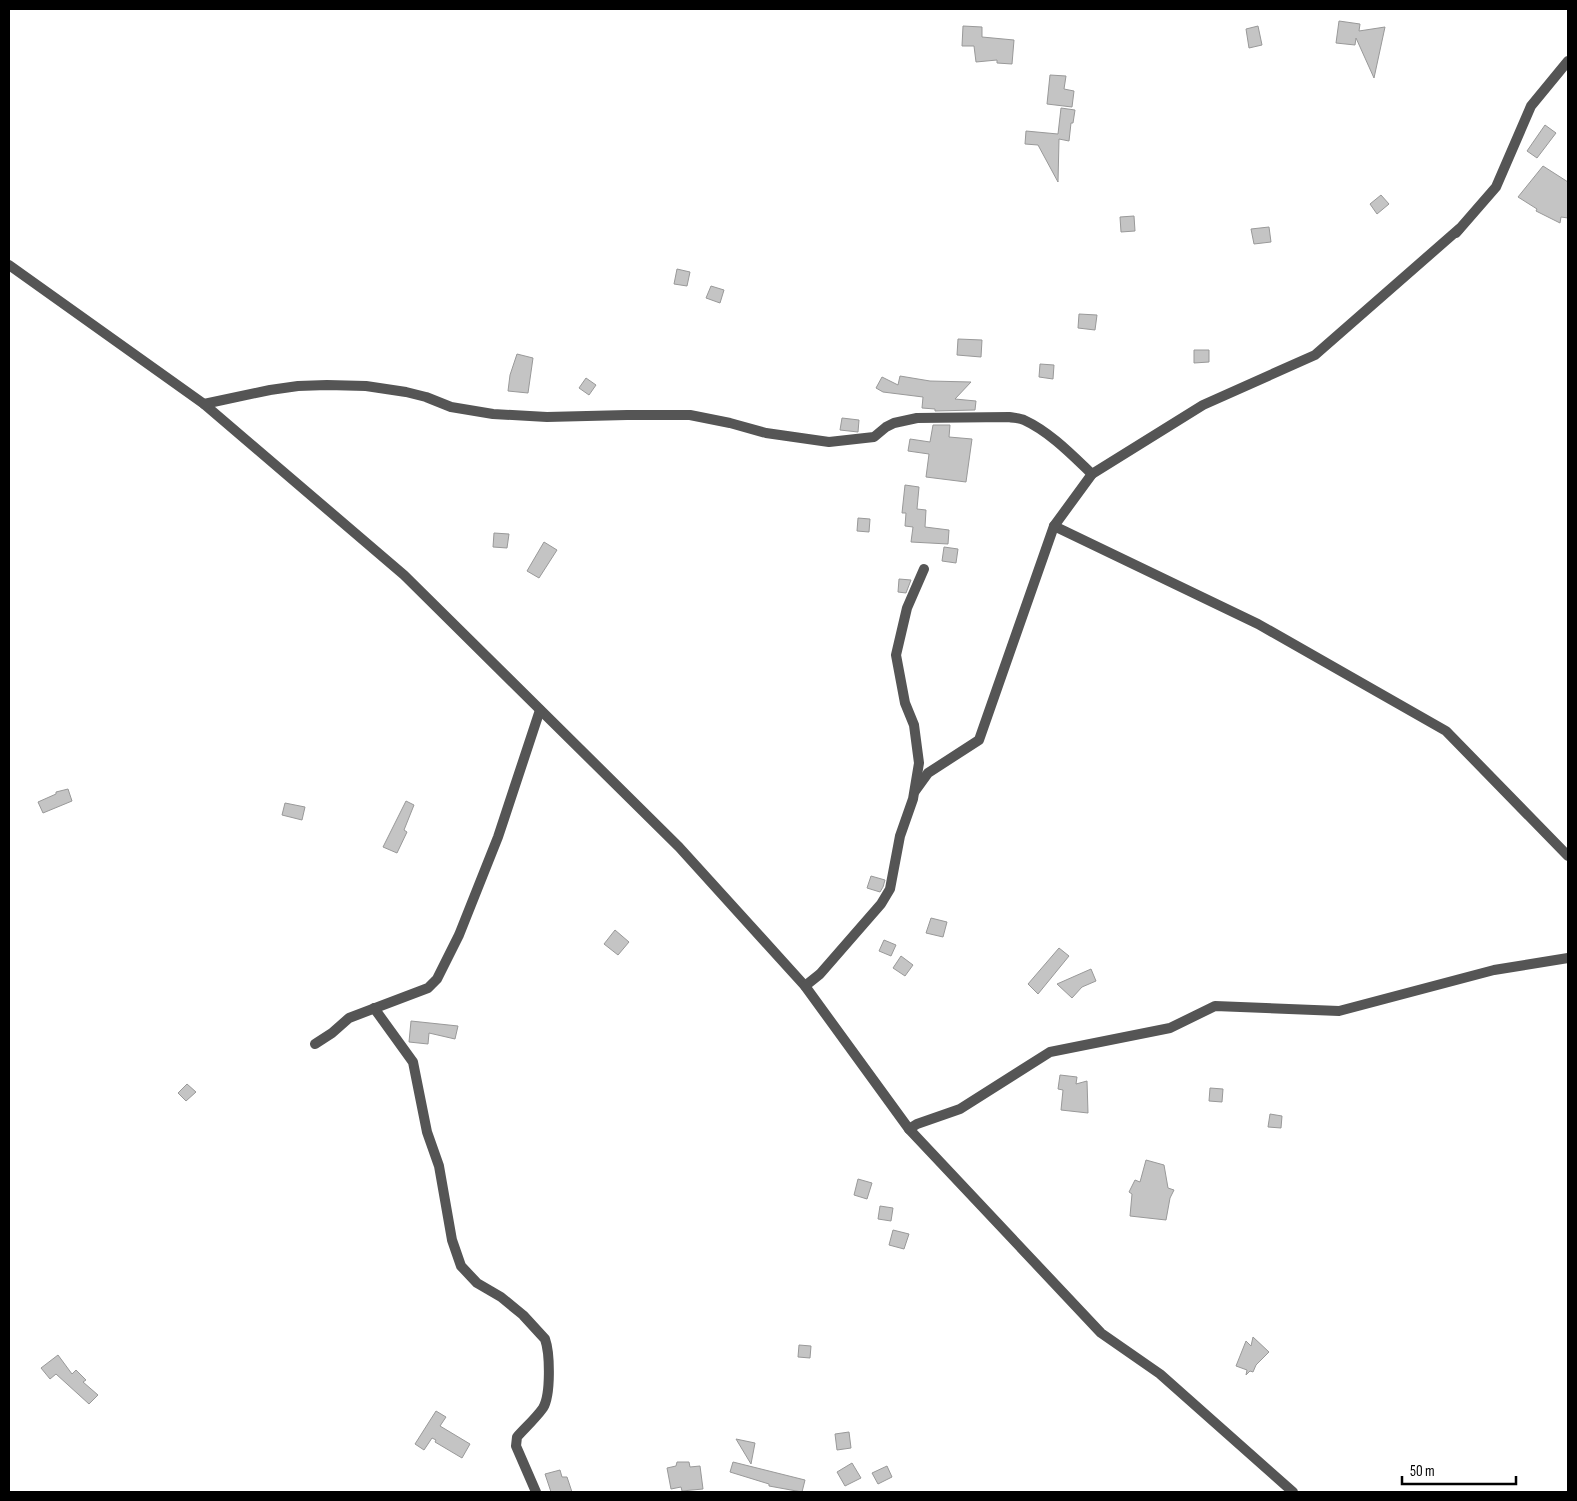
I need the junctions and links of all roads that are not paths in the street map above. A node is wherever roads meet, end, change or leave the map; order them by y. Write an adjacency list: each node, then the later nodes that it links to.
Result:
1 (1568, 61): 2 (street)
2 (1459, 230): 4 (street); 6 (street)
3 (9, 265): 5 (street)
4 (1404, 286)
5 (204, 404): 6 (street); 9 (street)
6 (1092, 474): 7 (street)
7 (1054, 526): 10 (street); 11 (street)
8 (924, 569): 10 (street)
9 (540, 710): 13 (street); 14 (street)
10 (915, 791): 13 (street)
11 (1568, 856)
12 (1568, 958): 16 (street)
13 (804, 986): 16 (street)
14 (374, 1008): 15 (street); 17 (street)
15 (315, 1044)
16 (909, 1129): 18 (street)
17 (536, 1492)
18 (1292, 1492)

